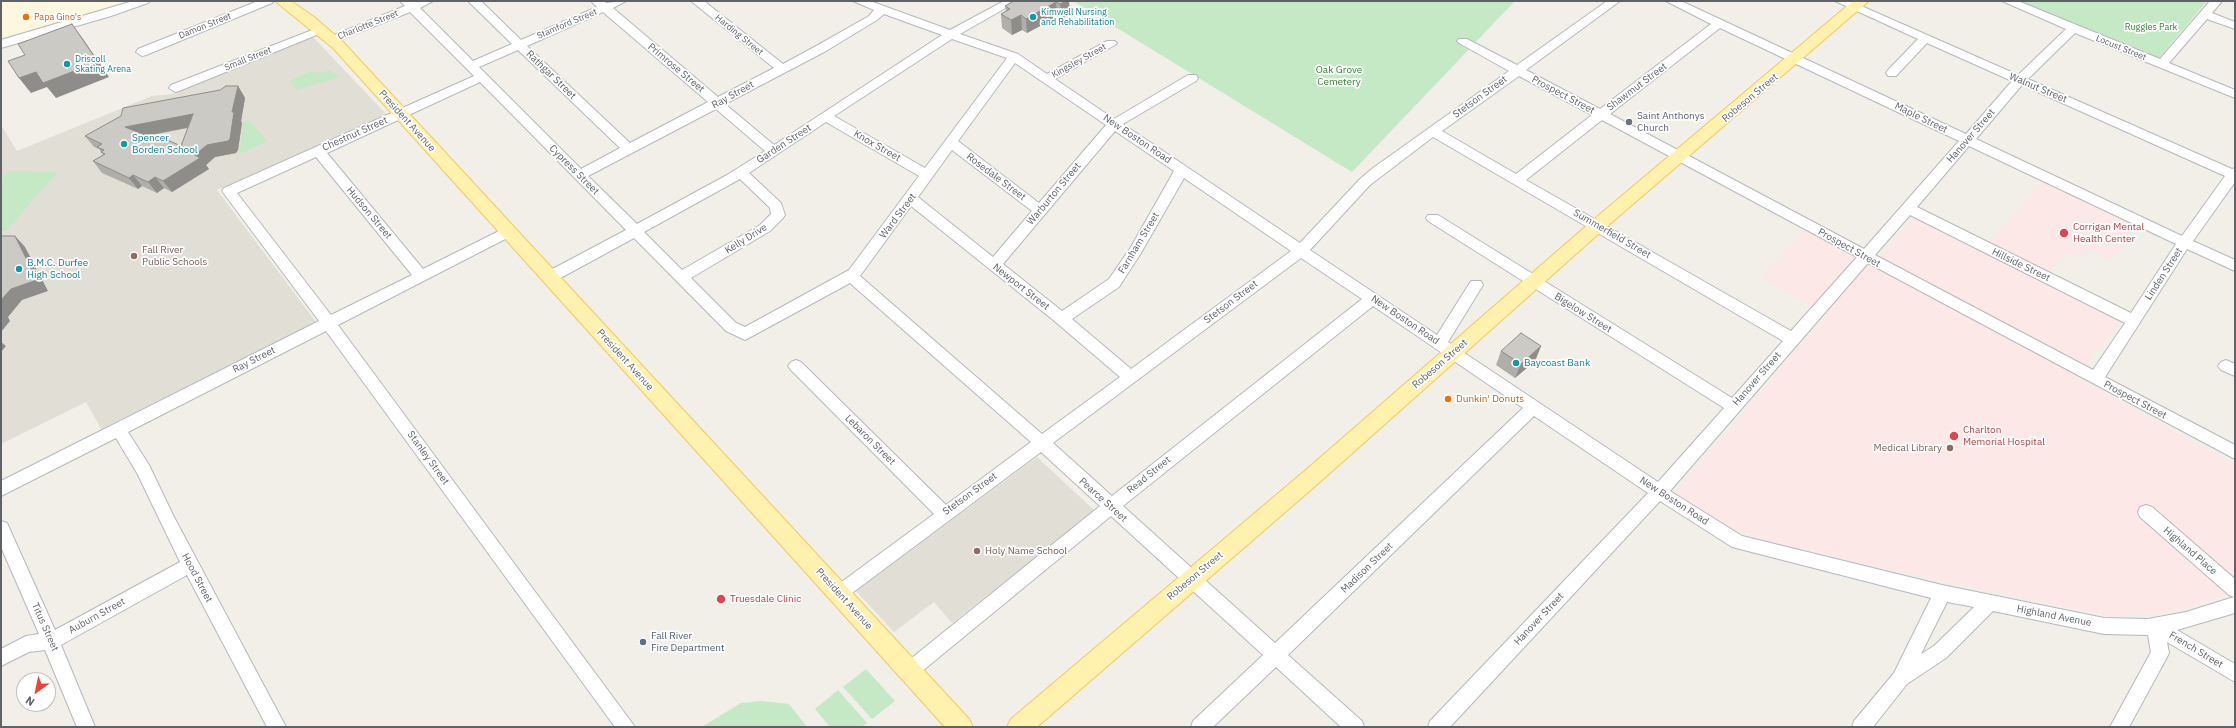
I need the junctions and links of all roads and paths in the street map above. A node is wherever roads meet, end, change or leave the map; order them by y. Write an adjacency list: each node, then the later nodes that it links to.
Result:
1 (144, 1): 29 (street)
2 (268, 1): 31 (street, Damon Street)
3 (282, 1): 20 (main road, President Avenue)
4 (293, 1): 20 (main road)
5 (427, 1): 16 (street, Charlotte Street)
6 (474, 1): 30 (street, Rathgar Street)
7 (620, 1): 17 (street, Stamford Street)
8 (697, 1): 36 (street, Harding Street)
9 (859, 1): 18 (street, New Boston Road)
10 (1012, 1): 24 (street, Garden Street)
11 (1614, 1): 37 (street, Stetson Street)
12 (2008, 1): 23 (street, Locust Street)
13 (2216, 1): 19 (street)
14 (1679, 2): 21 (street, Maple Street)
15 (1853, 3): 26 (street, Walnut Street); 33 (main road, Robeson Street)
16 (409, 4): 25 (street, Charlotte Street); 35 (street, Cypress Street)
17 (600, 4): 30 (street, Stamford Street); 45 (street, Primrose Street)
18 (882, 9): 24 (street, New Boston Road); 36 (street, Ray Street)
19 (2204, 14): 22 (street); 34 (street)
20 (302, 15): 25 (main road, President Avenue)
21 (1720, 23): 33 (street, Maple Street); 46 (street, Shawmut Street)
22 (2235, 26)
23 (2073, 28): 34 (street, Locust Street); 42 (street, Hanover Street)
24 (951, 34): 32 (street, New Boston Road); 48 (street, Garden Street)
25 (326, 35): 43 (street, Small Street); 47 (main road, President Avenue)
26 (1925, 38): 38 (street); 42 (street, Walnut Street)
27 (1463, 41): 37 (street, Prospect Street)
28 (1111, 43): 41 (street, Kingsley Street)
29 (1, 44)
30 (519, 44): 35 (street, Stamford Street); 53 (street, Rathgar Street)
31 (142, 52)
32 (1014, 57): 41 (street, New Boston Road); 52 (street, Ward Street)
33 (1795, 60): 51 (street, Maple Street); 56 (main road, Robeson Street)
34 (2162, 64): 44 (street, Locust Street)
35 (471, 66): 39 (street, Cypress Street)
36 (781, 68): 45 (street, Ray Street)
37 (1517, 70): 46 (street, Prospect Street); 50 (street, Stetson Street)
38 (1892, 73)
39 (482, 77): 47 (street, Chestnut Street); 60 (street, Cypress Street)
40 (1192, 78): 49 (street, Warburton Street)
41 (1046, 79): 49 (street, New Boston Road)
42 (2020, 80): 51 (street, Hanover Street); 59 (street, Walnut Street)
43 (175, 88)
44 (2235, 94)
45 (718, 104): 53 (street, Ray Street); 55 (street, Primrose Street)
46 (1601, 114): 56 (street, Prospect Street); 62 (street, Shawmut Street)
47 (401, 115): 54 (street, Chestnut Street); 70 (main road, President Avenue)
48 (826, 117): 55 (street, Garden Street); 61 (street, Knox Street)
49 (1114, 124): 57 (street, New Boston Road); 66 (street, Warburton Street)
50 (1432, 131): 62 (street, Summerfield Street); 72 (street, Stetson Street)
51 (1967, 140): 65 (street, Hanover Street); 71 (street, Maple Street)
52 (952, 143): 61 (street, Ward Street); 66 (street, Rosedale Street)
53 (629, 150): 60 (street, Ray Street)
54 (318, 151): 63 (street, Chestnut Street); 77 (street, Hudson Street)
55 (773, 151): 58 (street, Garden Street)
56 (1678, 157): 68 (main road, Robeson Street); 73 (street, Prospect Street)
57 (1182, 169): 72 (street, New Boston Road); 83 (street, Farnham Street)
58 (741, 172): 69 (street, Garden Street); 79 (street, Kelly Drive)
59 (2234, 174): 71 (street, Linden Street)
60 (579, 175): 69 (street, Cypress Street)
61 (928, 175): 64 (street, Ward Street)
62 (1517, 180): 68 (street, Summerfield Street)
63 (229, 191): 84 (street, Stanley Street)
64 (911, 199): 74 (street, Newport Street); 76 (street, Ward Street)
65 (1908, 208): 73 (street, Hanover Street); 85 (street, Hillside Street)
66 (1040, 210): 74 (street, Warburton Street)
67 (1433, 218): 80 (street, Bigelow Street)
68 (1598, 225): 80 (main road, Robeson Street); 87 (street, Summerfield Street)
69 (635, 231): 78 (street, Garden Street); 79 (street, Cypress Street)
70 (508, 232): 77 (street, Ray Street); 78 (main road, President Avenue)
71 (2186, 242): 75 (street, Maple Street); 85 (street, Linden Street)
72 (1302, 250): 82 (street, New Boston Road); 90 (street, Stetson Street)
73 (1866, 258): 87 (street, Hanover Street); 91 (street, Prospect Street)
74 (994, 265): 83 (street, Newport Street)
75 (2235, 266)
76 (854, 274): 86 (street, Ward Street); 95 (street, Pearce Street)
77 (420, 275): 84 (street, Ray Street)
78 (550, 277): 107 (main road, President Avenue)
79 (681, 277): 86 (street, Cypress Street)
80 (1533, 282): 88 (main road, Robeson Street); 92 (street, Bigelow Street)
81 (1476, 285): 88 (street)
82 (1373, 298): 88 (street, New Boston Road); 99 (street, Read Street)
83 (1062, 319): 90 (street, Newport Street)
84 (328, 322): 94 (street, Ray Street); 119 (street, Stanley Street)
85 (2134, 322): 91 (street, Linden Street)
86 (745, 334)
87 (1792, 339): 92 (street, Hanover Street)
88 (1446, 348): 93 (street, New Boston Road); 104 (main road, Robeson Street)
89 (796, 366): 101 (street, Lebaron Street)
90 (1130, 377): 95 (street, Stetson Street)
91 (2096, 378): 96 (street, Prospect Street)
92 (1733, 406): 98 (street, Hanover Street)
93 (1534, 407): 98 (street, New Boston Road); 112 (street, Madison Street)
94 (118, 428): 97 (street, Ray Street); 103 (street, Hood Street)
95 (1041, 442): 99 (street, Pearce Street); 101 (street, Stetson Street)
96 (2235, 453)
97 (1, 489)
98 (1659, 492): 106 (street, New Boston Road); 124 (street, Hanover Street)
99 (1110, 507): 104 (street, Pearce Street); 114 (street, Read Street)
100 (2146, 512): 105 (street, Highland Place)
101 (944, 513): 107 (street, Stetson Street)
102 (1, 528): 111 (street, Titus Street)
103 (190, 565): 111 (street, Auburn Street); 118 (street, Hood Street)
104 (1191, 579): 112 (street, Pearce Street); 121 (main road, Robeson Street)
105 (2235, 590)
106 (1942, 593): 108 (street, New Boston Road); 116 (street)
107 (838, 594): 114 (main road, President Avenue)
108 (1990, 602): 110 (street, Highland Avenue); 116 (street)
109 (2235, 605): 110 (street, Highland Avenue)
110 (2156, 626): 115 (street, French Street); 126 (street)
111 (51, 641): 113 (street, Auburn Street); 117 (street, Titus Street)
112 (1276, 656): 122 (street, Madison Street); 123 (street, Pearce Street)
113 (1, 658)
114 (909, 671): 120 (main road, President Avenue)
115 (2235, 674)
116 (1900, 679): 125 (street)
117 (86, 727)
118 (277, 727)
119 (626, 727)
120 (961, 727)
121 (1019, 727)
122 (1200, 727)
123 (1355, 727)
124 (1437, 727)
125 (1861, 727)
126 (2119, 727)

